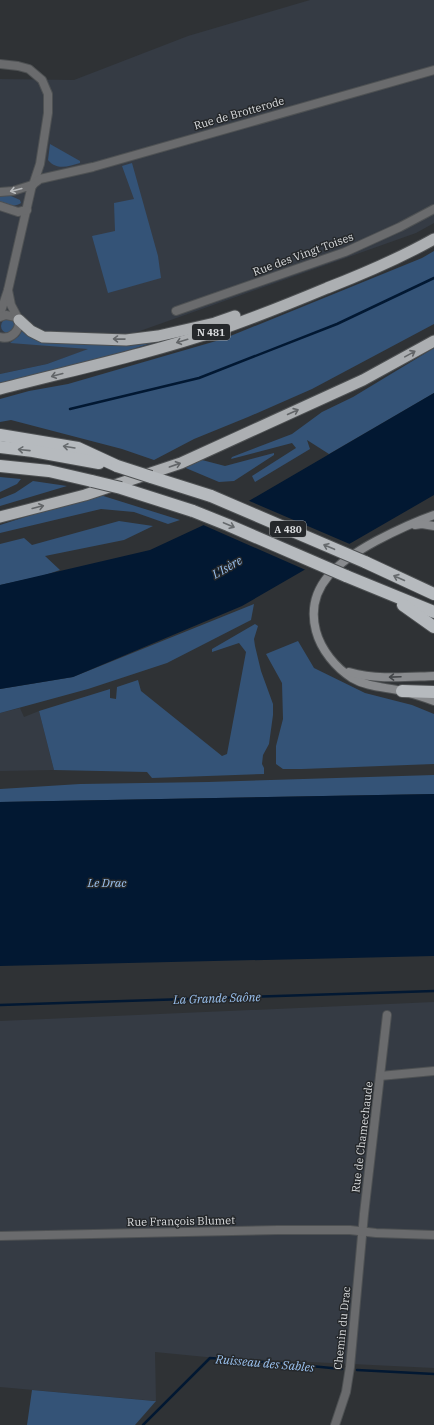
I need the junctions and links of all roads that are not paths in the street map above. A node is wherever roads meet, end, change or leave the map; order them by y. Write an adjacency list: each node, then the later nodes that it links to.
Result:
1 (0, 64): 3 (street)
2 (434, 70): 4 (street, Rue de Brotterode)
3 (39, 166): 4 (street); 5 (street)
4 (50, 177): 5 (street, Rue de Brotterode)
5 (32, 185): 6 (street, Rue de Brotterode, one-way to 6); 9 (street)
6 (0, 192)
7 (0, 206): 9 (street)
8 (434, 209): 13 (street, Rue des Vingt Toises)
9 (27, 210): 12 (street)
10 (434, 239): 11 (highway, N 481)
11 (414, 250): 16 (highway, one-way to 16); 19 (highway, N 481, one-way to 19)
12 (8, 290): 14 (street); 16 (street)
13 (176, 311)
14 (0, 314)
15 (0, 317): 16 (street)
16 (18, 318): 17 (street)
17 (0, 337)
18 (434, 341): 25 (highway, one-way to 18)
19 (0, 390)
20 (0, 435): 23 (highway, one-way to 20)
21 (0, 447): 23 (highway, A 480, one-way to 21)
22 (0, 466): 28 (highway, A 480, one-way to 28, bridge)
23 (118, 466): 29 (highway, A 480, one-way to 23, bridge)
24 (434, 515): 26 (main road)
25 (0, 517)
26 (406, 526): 27 (main road); 32 (main road)
27 (434, 526)
28 (385, 593): 30 (highway, A 480); 31 (highway)
29 (434, 594)
30 (434, 612)
31 (434, 627)
32 (342, 669): 33 (main road, one-way to 32); 34 (main road)
33 (434, 676)
34 (402, 691): 35 (highway); 36 (main road)
35 (434, 692)
36 (434, 700)
37 (387, 1015): 39 (street)
38 (434, 1071): 39 (street, Rue de Chamechaude)
39 (380, 1076): 40 (street, Rue de Chamechaude)
40 (363, 1231): 41 (street, Rue François Blumet); 42 (street, Rue François Blumet); 43 (street, Chemin du Drac)
41 (434, 1235)
42 (0, 1236)
43 (335, 1425)

